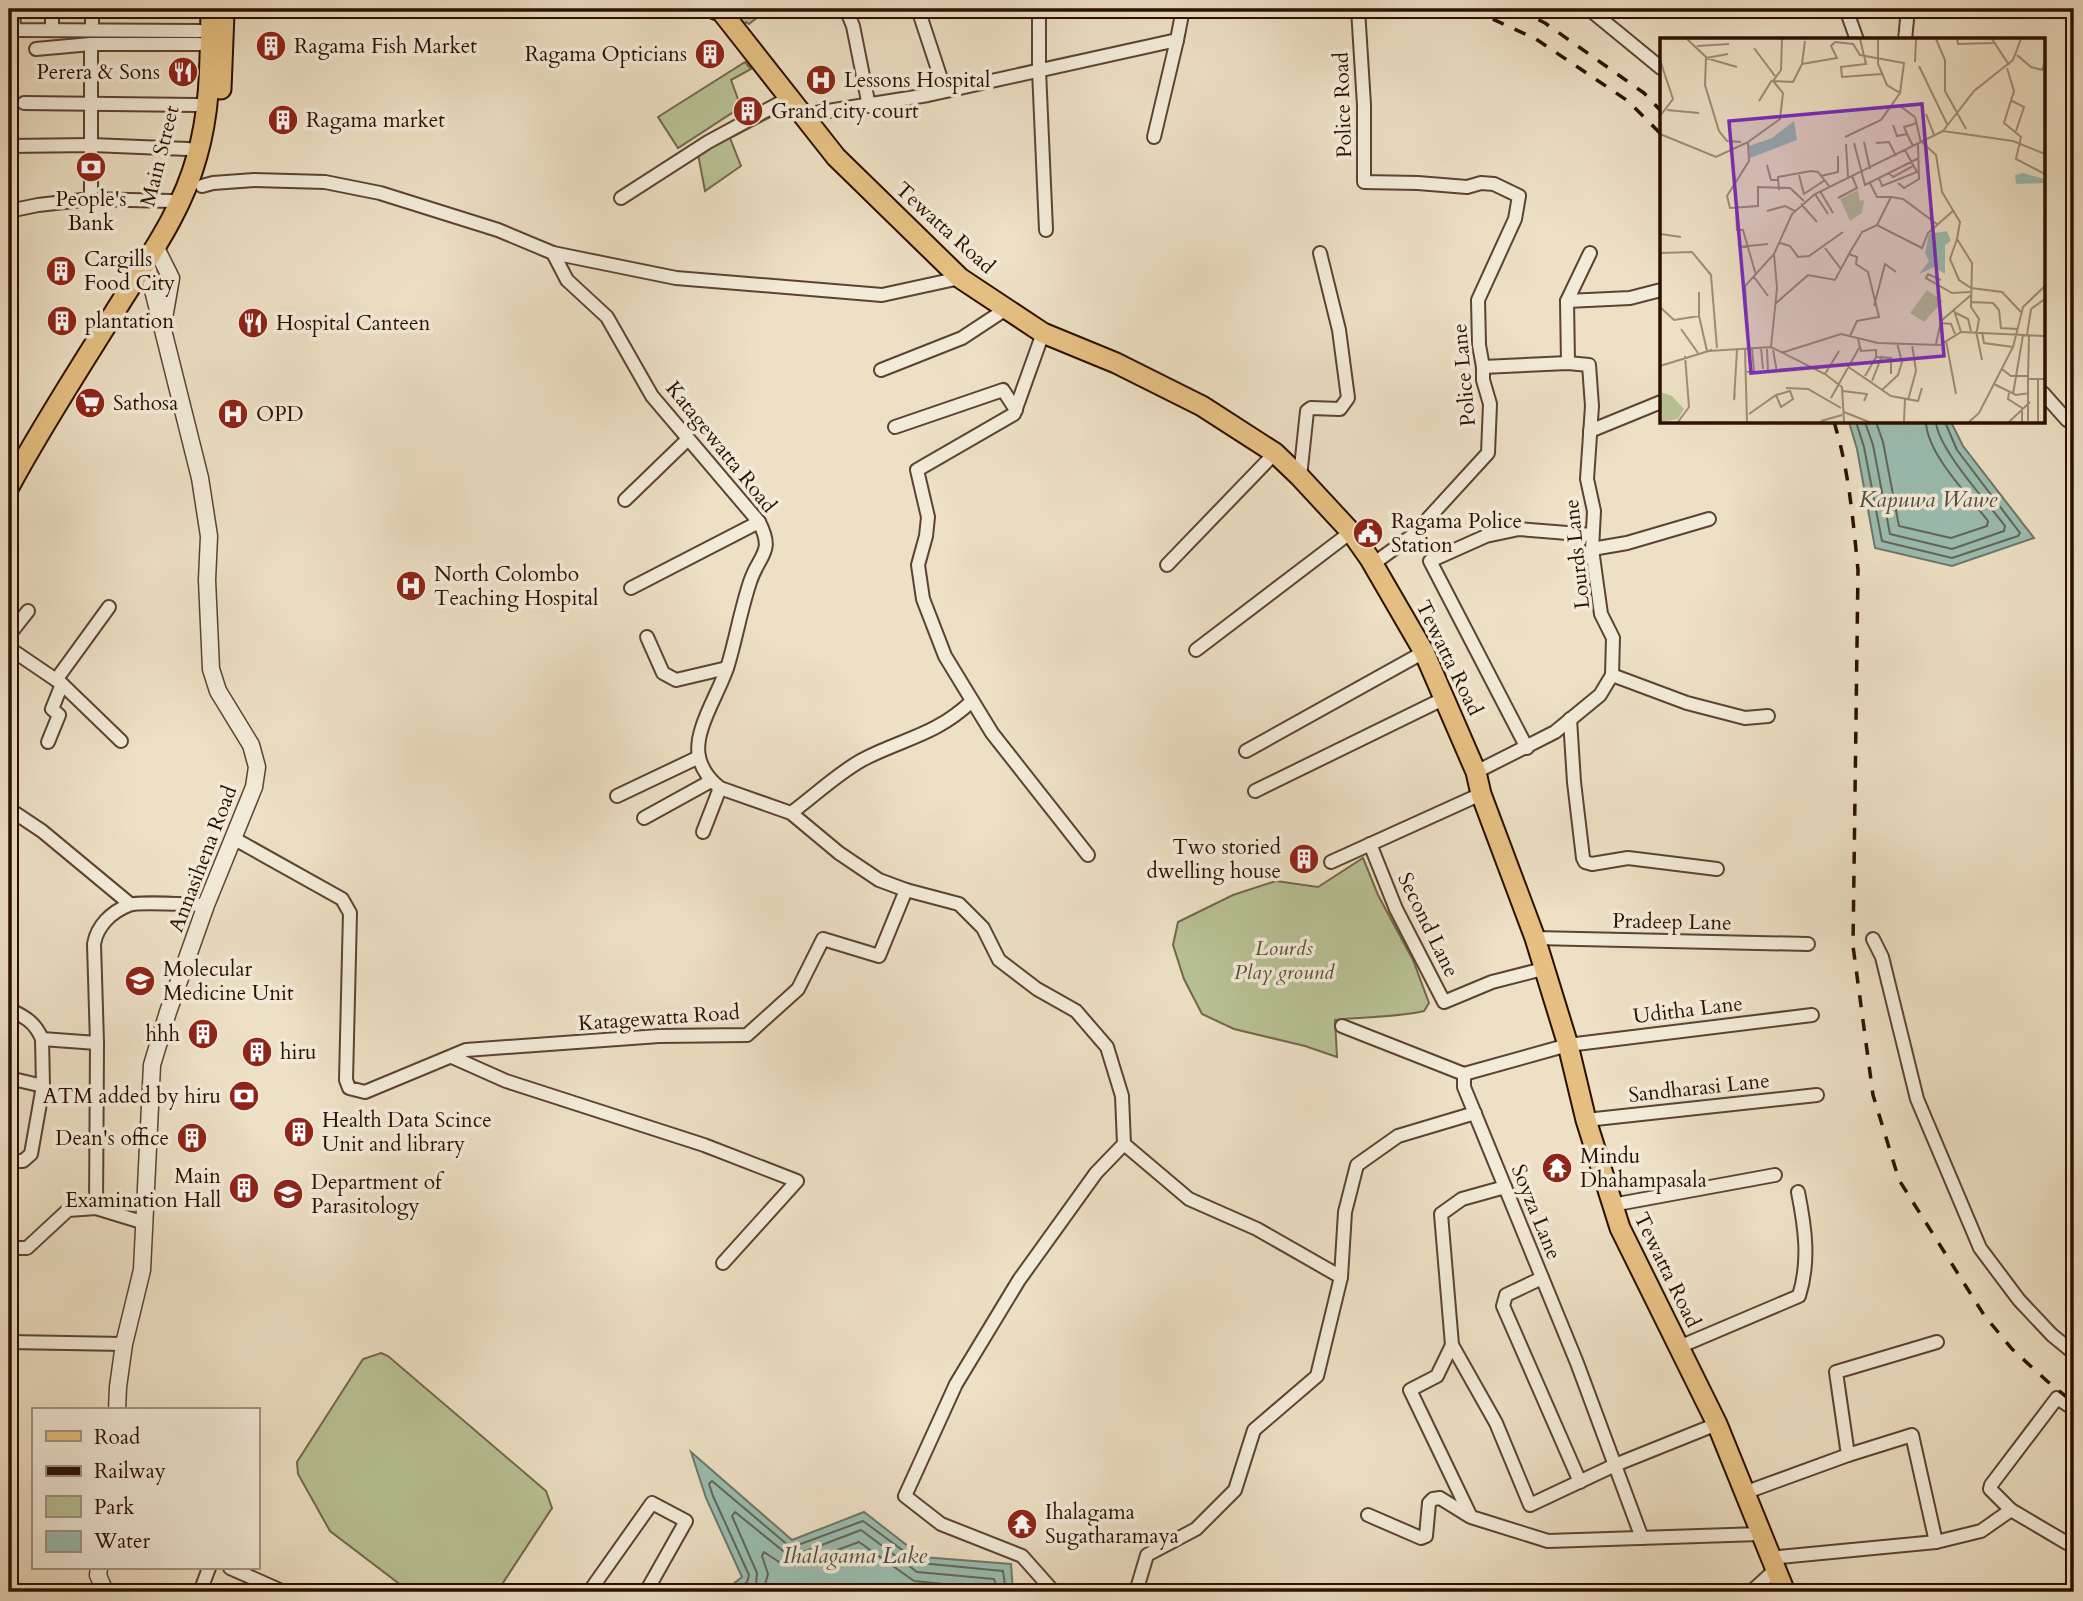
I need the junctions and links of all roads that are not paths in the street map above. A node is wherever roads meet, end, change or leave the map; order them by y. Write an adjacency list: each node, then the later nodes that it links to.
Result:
1 (13, 9): 16 (street)
2 (52, 9): 16 (street)
3 (92, 9): 17 (street)
4 (201, 9): 18 (main road, Main Street)
5 (211, 9): 44 (main road)
6 (224, 9): 37 (main road)
7 (715, 9): 27 (main road, Tewatta Road)
8 (846, 9): 31 (street)
9 (918, 9): 26 (street)
10 (1039, 9): 25 (street)
11 (1182, 9): 21 (street)
12 (1358, 9): 38 (street, Police Road)
13 (1589, 9): 24 (street)
14 (1846, 9): 19 (street)
15 (1908, 9): 20 (street)
16 (52, 30): 17 (street)
17 (92, 30): 18 (street)
18 (200, 38): 22 (street); 30 (main road, Main Street)
19 (1856, 38)
20 (1905, 38)
21 (1177, 40): 25 (street); 33 (street)
22 (91, 44): 23 (street); 29 (street)
23 (36, 49)
24 (1660, 67)
25 (1039, 70): 26 (street); 43 (street)
26 (945, 91): 31 (street)
27 (789, 98): 32 (main road, Tewatta Road); 39 (street)
28 (24, 103): 29 (street)
29 (92, 104): 30 (street); 34 (street)
30 (197, 105): 36 (main road, Main Street)
31 (869, 106): 32 (street)
32 (803, 116): 48 (main road, Tewatta Road)
33 (1154, 137)
34 (92, 145): 35 (street); 36 (street); 40 (street)
35 (9, 146)
36 (188, 149): 41 (main road, Main Street)
37 (202, 186): 44 (main road); 45 (street)
38 (1467, 187): 54 (street, Police Lane)
39 (621, 198)
40 (91, 199): 41 (street); 42 (street)
41 (171, 201): 44 (main road, Main Street)
42 (9, 211)
43 (1046, 230)
44 (156, 247): 65 (main road); 103 (street, Annasihena Road)
45 (553, 253): 48 (street); 62 (street, Katagewatta Road)
46 (1320, 253): 64 (street)
47 (1590, 253): 50 (street)
48 (960, 278): 51 (main road, Tewatta Road)
49 (1660, 290): 50 (street)
50 (1567, 301): 53 (street)
51 (1006, 309): 52 (main road, Tewatta Road); 55 (street)
52 (1043, 333): 58 (street); 63 (main road, Tewatta Road)
53 (1567, 363): 54 (street); 61 (street, Lourds Lane)
54 (1483, 367): 72 (street, Police Lane)
55 (881, 370)
56 (2044, 394): 59 (street)
57 (1660, 402): 61 (street)
58 (1016, 410): 60 (street); 86 (street)
59 (2074, 422)
60 (895, 427)
61 (1590, 432): 70 (street, Lourds Lane)
62 (688, 439): 66 (street); 68 (street, Katagewatta Road)
63 (1275, 453): 64 (main road, Tewatta Road); 73 (street)
64 (1300, 477): 69 (main road, Tewatta Road)
65 (9, 487)
66 (625, 500)
67 (1709, 519): 71 (street)
68 (759, 522): 74 (street); 82 (street, Katagewatta Road)
69 (1351, 532): 72 (main road, Tewatta Road); 80 (street)
70 (1592, 535): 71 (street, Lourds Lane); 91 (street)
71 (1592, 549): 83 (street, Lourds Lane)
72 (1373, 564): 81 (main road, Tewatta Road)
73 (1167, 565)
74 (631, 588)
75 (109, 607): 84 (street)
76 (27, 611): 77 (street)
77 (9, 635)
78 (648, 637): 82 (street)
79 (9, 648): 84 (street)
80 (1196, 650)
81 (1424, 652): 85 (main road, Tewatta Road); 92 (street)
82 (727, 668): 93 (street, Katagewatta Road)
83 (1612, 675): 87 (street); 88 (street)
84 (59, 682): 89 (street); 90 (street)
85 (1445, 698): 94 (main road, Tewatta Road); 96 (street)
86 (972, 701): 100 (street); 105 (street)
87 (1768, 716)
88 (1570, 719): 91 (street); 107 (street)
89 (48, 741)
90 (121, 741)
91 (1527, 748): 94 (street)
92 (1246, 751)
93 (699, 757): 95 (street); 98 (street)
94 (1476, 772): 97 (main road, Tewatta Road)
95 (715, 784): 100 (street); 101 (street); 102 (street)
96 (1255, 791)
97 (1481, 794): 104 (street); 111 (main road, Tewatta Road)
98 (617, 796)
99 (9, 809): 109 (street)
100 (791, 813): 108 (street)
101 (644, 818)
102 (703, 832)
103 (233, 838): 110 (street, Annasihena Road); 121 (street, Katagewatta Road)
104 (1370, 844): 106 (street); 114 (street, Second Lane)
105 (1088, 855)
106 (1331, 862)
107 (1717, 869)
108 (906, 890): 121 (street, Katagewatta Road); 128 (street)
109 (130, 904): 110 (street); 119 (street)
110 (206, 905): 135 (street, Annasihena Road)
111 (1535, 938): 113 (street, Pradeep Lane); 114 (main road, Tewatta Road)
112 (1872, 939): 145 (street)
113 (1808, 944)
114 (1543, 969): 120 (main road, Tewatta Road)
115 (9, 1009): 118 (street)
116 (1812, 1015): 120 (street, Uditha Lane)
117 (1342, 1026): 122 (street)
118 (42, 1039): 119 (street); 124 (street)
119 (97, 1042): 134 (street)
120 (1567, 1045): 122 (street); 127 (main road, Tewatta Road)
121 (452, 1057): 137 (street)
122 (1464, 1074): 126 (street, Soyza Lane)
123 (9, 1078): 124 (street)
124 (43, 1086): 129 (street)
125 (1817, 1095): 127 (street, Sandharasi Lane)
126 (1475, 1113): 131 (street, Soyza Lane); 138 (street)
127 (1586, 1120): 133 (main road, Tewatta Road)
128 (1124, 1144): 138 (street); 170 (street)
129 (9, 1161)
130 (1774, 1175): 133 (street)
131 (1505, 1187): 139 (street, Soyza Lane); 143 (street)
132 (1798, 1192): 144 (street)
133 (1612, 1205): 144 (main road, Tewatta Road)
134 (96, 1208): 135 (street); 136 (street)
135 (145, 1223): 142 (street, Annasihena Road)
136 (9, 1248)
137 (723, 1263)
138 (1341, 1277): 171 (street)
139 (1542, 1278): 150 (street, Soyza Lane); 151 (street)
140 (9, 1342): 142 (street)
141 (1937, 1342): 149 (street)
142 (124, 1344): 146 (street, Annasihena Road)
143 (1452, 1345): 151 (street); 155 (street)
144 (1679, 1347): 148 (main road, Tewatta Road)
145 (2074, 1353)
146 (117, 1408)
147 (2074, 1409): 153 (street)
148 (1717, 1424): 150 (street); 152 (main road, Tewatta Road)
149 (1848, 1455): 152 (street); 158 (street)
150 (1615, 1465): 151 (street); 157 (street, Soyza Lane)
151 (1580, 1482)
152 (1744, 1493): 156 (main road, Tewatta Road)
153 (2011, 1510): 158 (street); 159 (street)
154 (1368, 1515): 155 (street)
155 (1471, 1517): 157 (street)
156 (1760, 1534): 157 (street); 160 (main road, Tewatta Road)
157 (1642, 1538)
158 (1936, 1542): 160 (street)
159 (2067, 1543)
160 (1772, 1564): 172 (street); 173 (main road, Tewatta Road)
161 (99, 1570): 165 (street)
162 (208, 1570): 166 (street)
163 (234, 1570): 164 (street)
164 (271, 1589): 167 (street)
165 (105, 1592)
166 (200, 1592)
167 (284, 1592)
168 (589, 1592): 169 (street)
169 (646, 1592)
170 (1054, 1592)
171 (1136, 1592)
172 (1751, 1592)
173 (1785, 1592)

